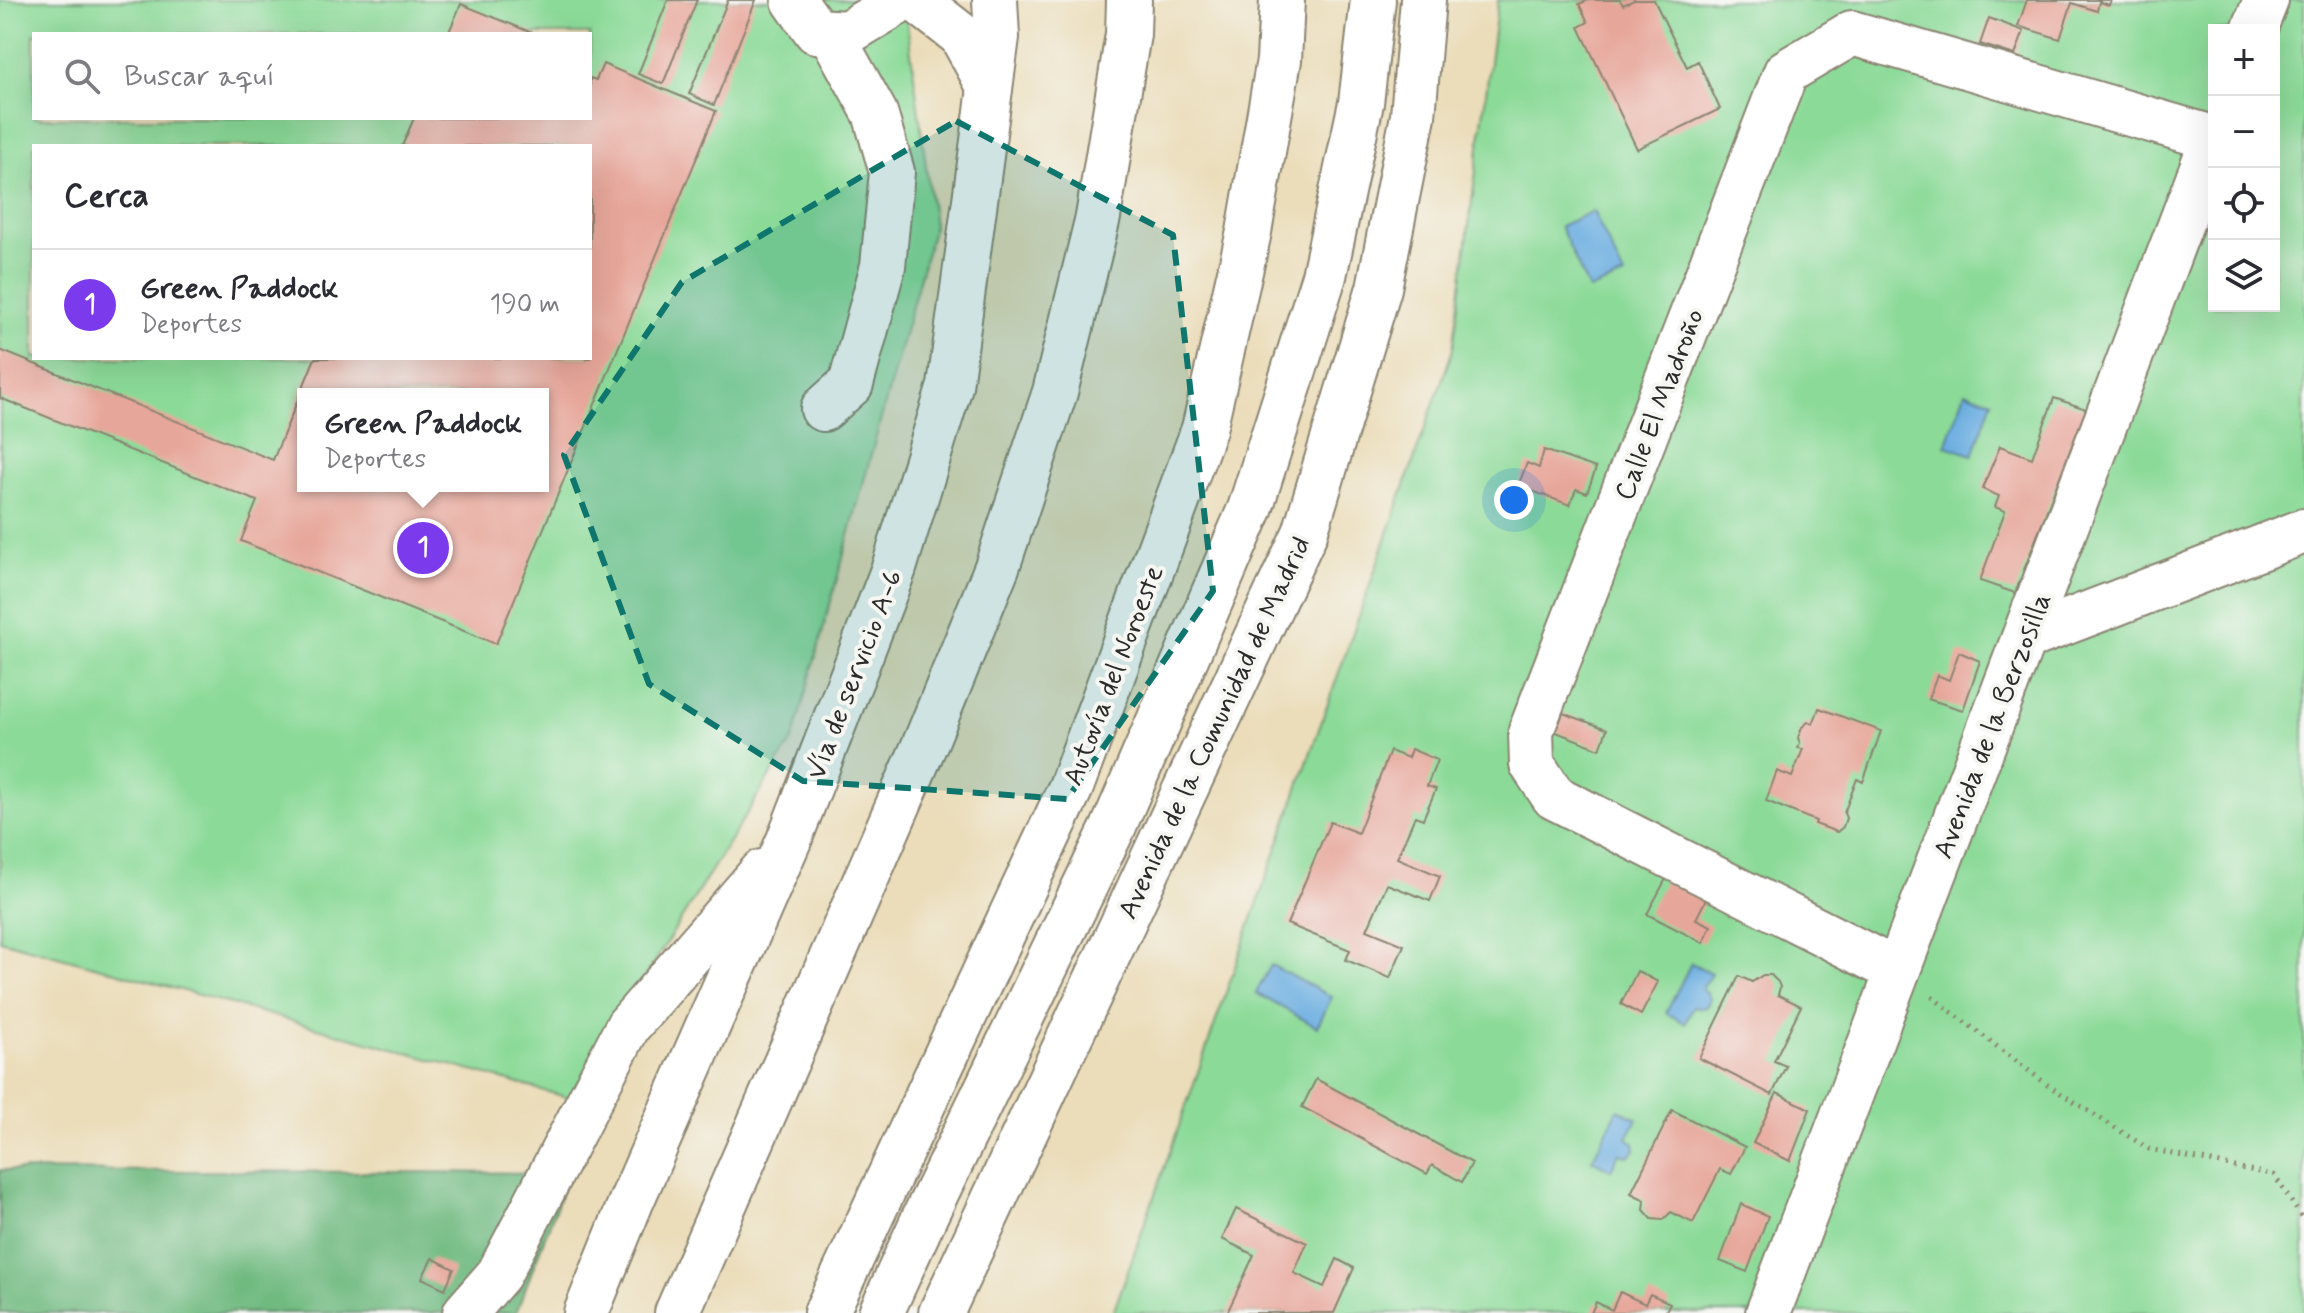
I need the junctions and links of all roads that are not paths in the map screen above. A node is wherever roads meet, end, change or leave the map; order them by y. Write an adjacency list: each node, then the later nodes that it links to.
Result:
1 (794, 0): 11 (main road)
2 (902, 0): 11 (main road)
3 (916, 0): 12 (main road)
4 (995, 0): 12 (main road, Vía de servicio A-6)
5 (1129, 0): 22 (main road)
6 (1282, 0): 23 (main road, Autovía del Noroeste)
7 (1373, 0): 24 (main road)
8 (1423, 0): 25 (main road, Avenida de la Comunidad de Madrid)
9 (2266, 0): 10 (main road)
10 (2256, 24)
11 (830, 32): 15 (main road)
12 (990, 88): 18 (main road, Vía de servicio A-6)
13 (2208, 135): 19 (main road, Calle El Madroño)
14 (2208, 153): 17 (main road, Avenida de la Berzosilla)
15 (823, 409)
16 (2304, 531): 17 (main road)
17 (2025, 638): 19 (main road, Avenida de la Berzosilla)
18 (789, 840): 20 (main road); 21 (main road, Vía de servicio A-6)
19 (1897, 971): 26 (main road, Avenida de la Berzosilla)
20 (465, 1313)
21 (586, 1313)
22 (677, 1313)
23 (826, 1313)
24 (881, 1313)
25 (941, 1313)
26 (1768, 1313)

